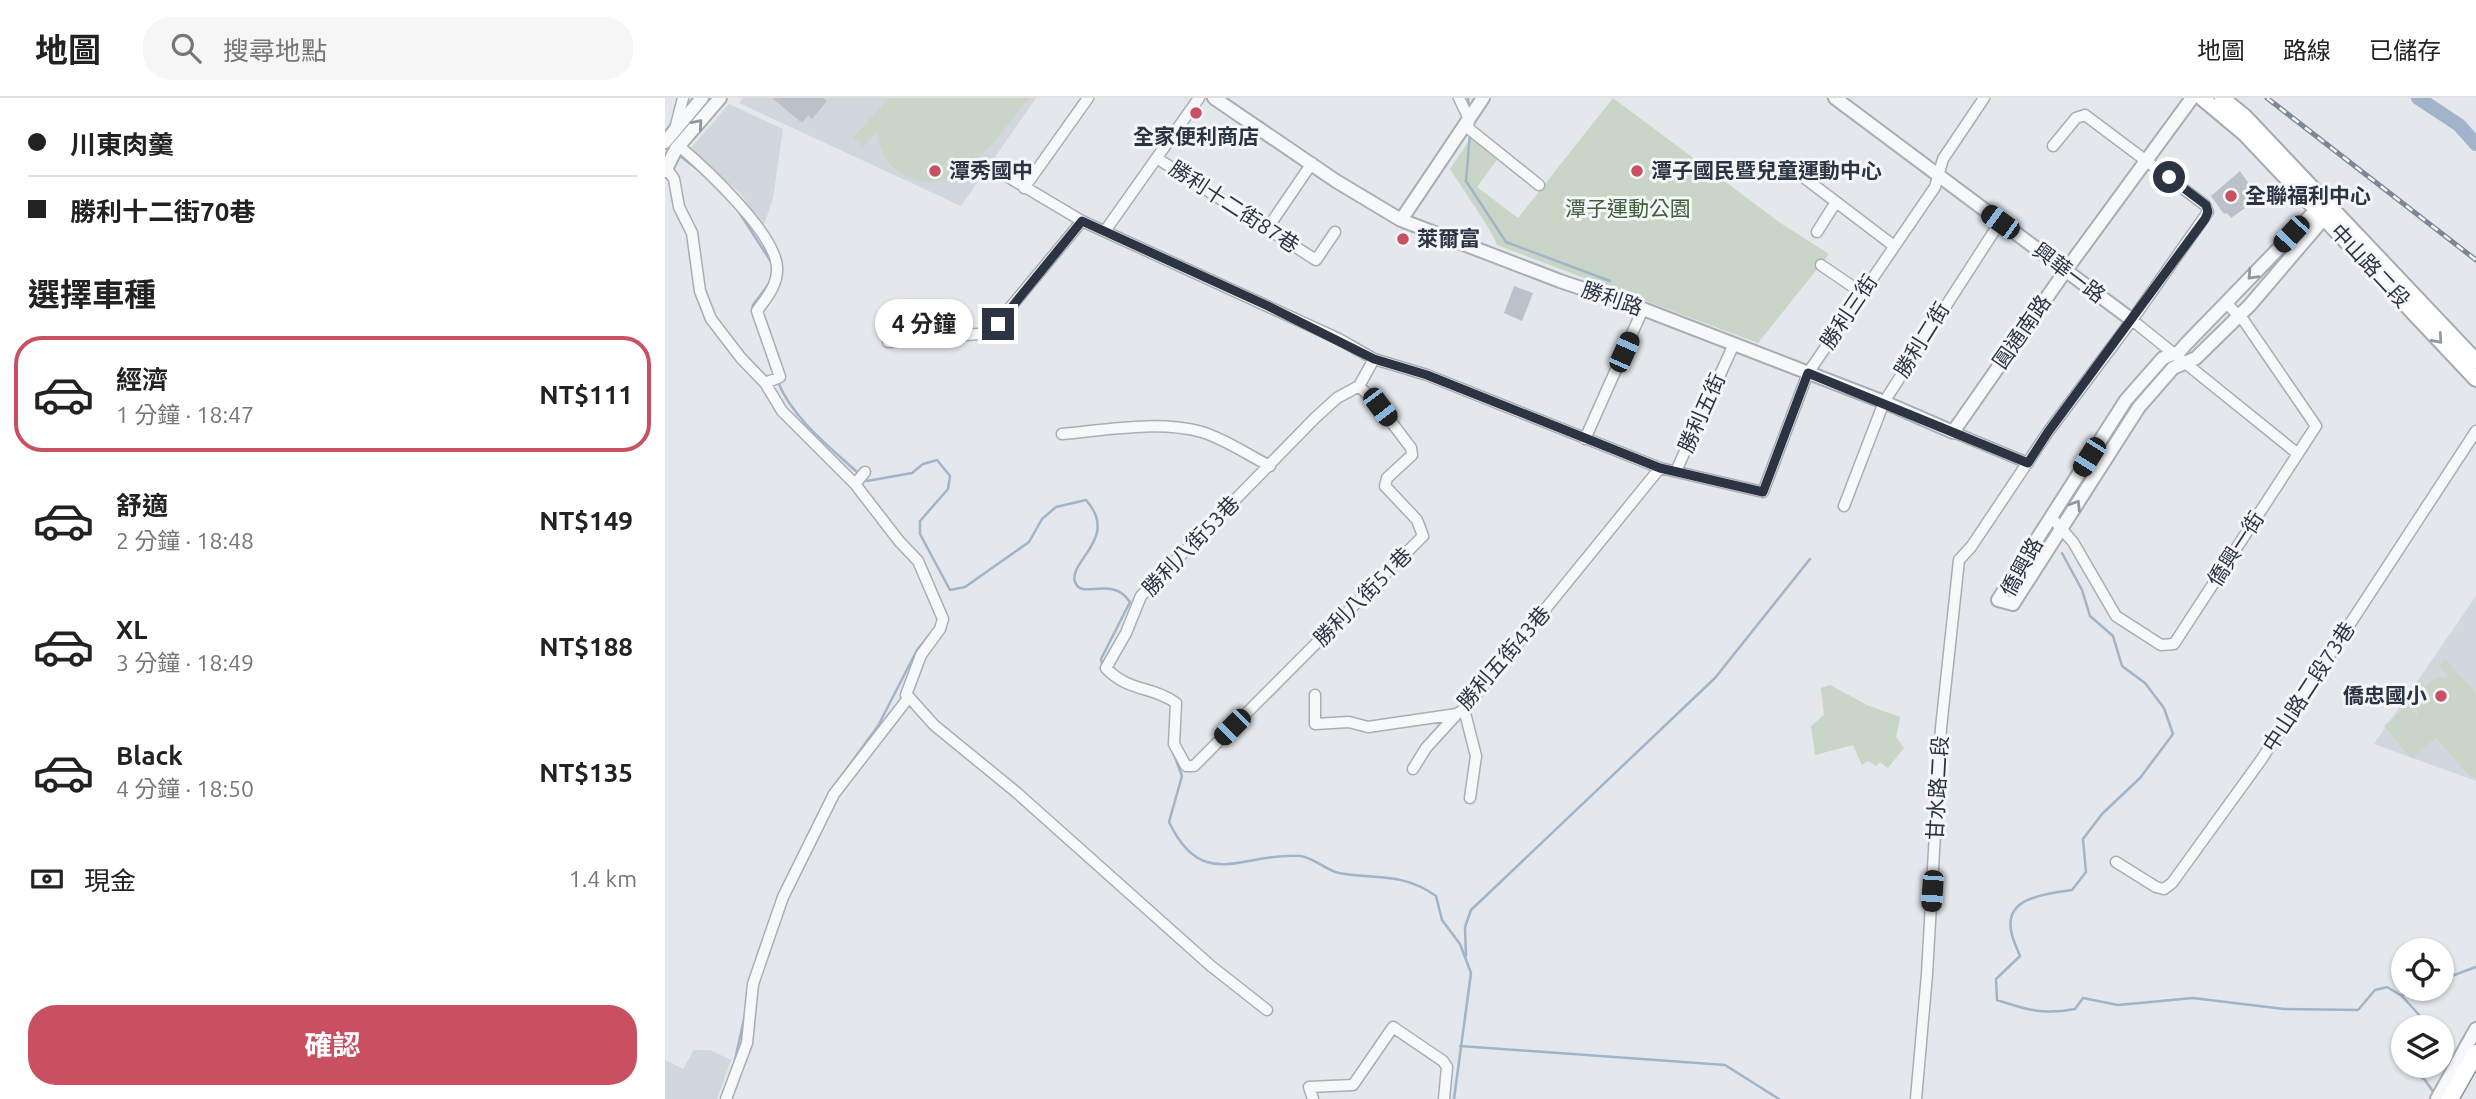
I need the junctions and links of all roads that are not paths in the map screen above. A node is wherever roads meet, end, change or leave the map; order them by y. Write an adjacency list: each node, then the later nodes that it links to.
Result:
1 (683, 98): 15 (street)
2 (702, 98): 15 (street)
3 (720, 98): 17 (street, one-way to 3)
4 (1088, 98): 25 (street)
5 (1199, 98): 18 (street)
6 (1215, 98): 20 (street, 勝利路)
7 (1459, 98): 14 (street)
8 (1483, 98): 14 (street)
9 (1835, 98): 23 (street, 興華一路)
10 (1984, 98): 23 (street, 勝利三街)
11 (2192, 98): 19 (street, 圓通南路)
12 (2202, 98): 27 (main road, 中山路二段)
13 (2222, 98): 47 (main road, 中山路二段)
14 (1471, 124): 24 (street); 28 (street)
15 (675, 129): 17 (street)
16 (2053, 146): 19 (street)
17 (670, 157): 51 (street); 51 (street)
18 (1158, 159): 31 (street, 勝利十二街87巷); 32 (street)
19 (2148, 160): 37 (street, 圓通南路); 42 (street)
20 (1312, 163): 28 (street, 勝利路); 31 (street)
21 (993, 169): 25 (street, 勝利五街)
22 (1794, 170): 26 (street)
23 (1940, 175): 30 (street, 興華一路); 35 (street, 勝利三街)
24 (1539, 185)
25 (1024, 188): 29 (street, 勝利五街)
26 (1836, 202): 34 (street); 35 (street)
27 (2321, 213): 39 (street, 僑興路, one-way to 39); 41 (street, 僑興路); 50 (main road, 中山路二段, one-way to 50)
28 (1401, 220): 40 (street, 勝利路)
29 (1082, 221): 32 (street, 勝利五街); 43 (street)
30 (2000, 222): 37 (street, 興華一路); 53 (street, 勝利二街)
31 (1267, 229): 33 (street, 勝利十二街87巷)
32 (1105, 232): 46 (street, 勝利五街)
33 (1335, 232)
34 (1817, 232)
35 (1894, 246): 38 (street, 勝利三街)
36 (1821, 265): 38 (street)
37 (2066, 270): 42 (street, 興華一路); 55 (street, 圓通南路)
38 (1863, 293): 49 (street, 勝利三街)
39 (2226, 303): 41 (street, 僑興一街); 45 (street, 僑興路)
40 (1643, 309): 44 (street, 勝利路); 57 (street)
41 (2239, 316): 48 (street, 僑興路); 58 (street, 僑興一街)
42 (2132, 320): 45 (street, 興華一路); 59 (street)
43 (888, 342)
44 (1734, 344): 49 (street, 勝利路); 62 (street, 勝利五街)
45 (2174, 353): 48 (street, 興華一路); 66 (street, 僑興路)
46 (1374, 359): 52 (street, 勝利八街53巷); 57 (street, 勝利五街)
47 (2476, 361)
48 (2185, 363): 58 (street, 興華一路); 67 (street, 僑興路, one-way to 48)
49 (1808, 373): 53 (street, 勝利路); 62 (street, 勝利三街)
50 (2476, 379)
51 (765, 383): 64 (street)
52 (1359, 386): 60 (street, 勝利八街53巷); 71 (street, 勝利八街51巷)
53 (1884, 402): 55 (street, 勝利路); 65 (street, 勝利二街)
54 (2476, 431): 74 (street, 中山路二段73巷)
55 (1953, 432): 59 (street, 勝利路)
56 (1062, 434): 60 (street)
57 (1585, 439): 61 (street, 勝利五街)
58 (2298, 454): 67 (street, 僑興一街)
59 (2028, 463): 81 (street, 甘水路二段)
60 (1270, 466): 71 (street, 勝利八街53巷)
61 (1660, 468): 62 (street, 勝利五街); 70 (street, 勝利五街43巷)
62 (1676, 471)
63 (865, 472): 64 (street)
64 (855, 484): 69 (street)
65 (1844, 506)
66 (2051, 517): 67 (street, 僑興一街); 67 (street, 僑興路)
67 (2062, 527)
68 (1315, 695): 70 (street, 勝利五街43巷)
69 (909, 697): 75 (street); 78 (street)
70 (1461, 711): 72 (street); 73 (street)
71 (1194, 766)
72 (1413, 769)
73 (1470, 798)
74 (2116, 862)
75 (1267, 1010)
76 (2475, 1040): 82 (street); 83 (highway)
77 (2476, 1074): 84 (highway)
78 (726, 1099)
79 (1313, 1099): 80 (street)
80 (1444, 1099)
81 (1916, 1099)
82 (2437, 1099)
83 (2450, 1099)
84 (2462, 1099)

